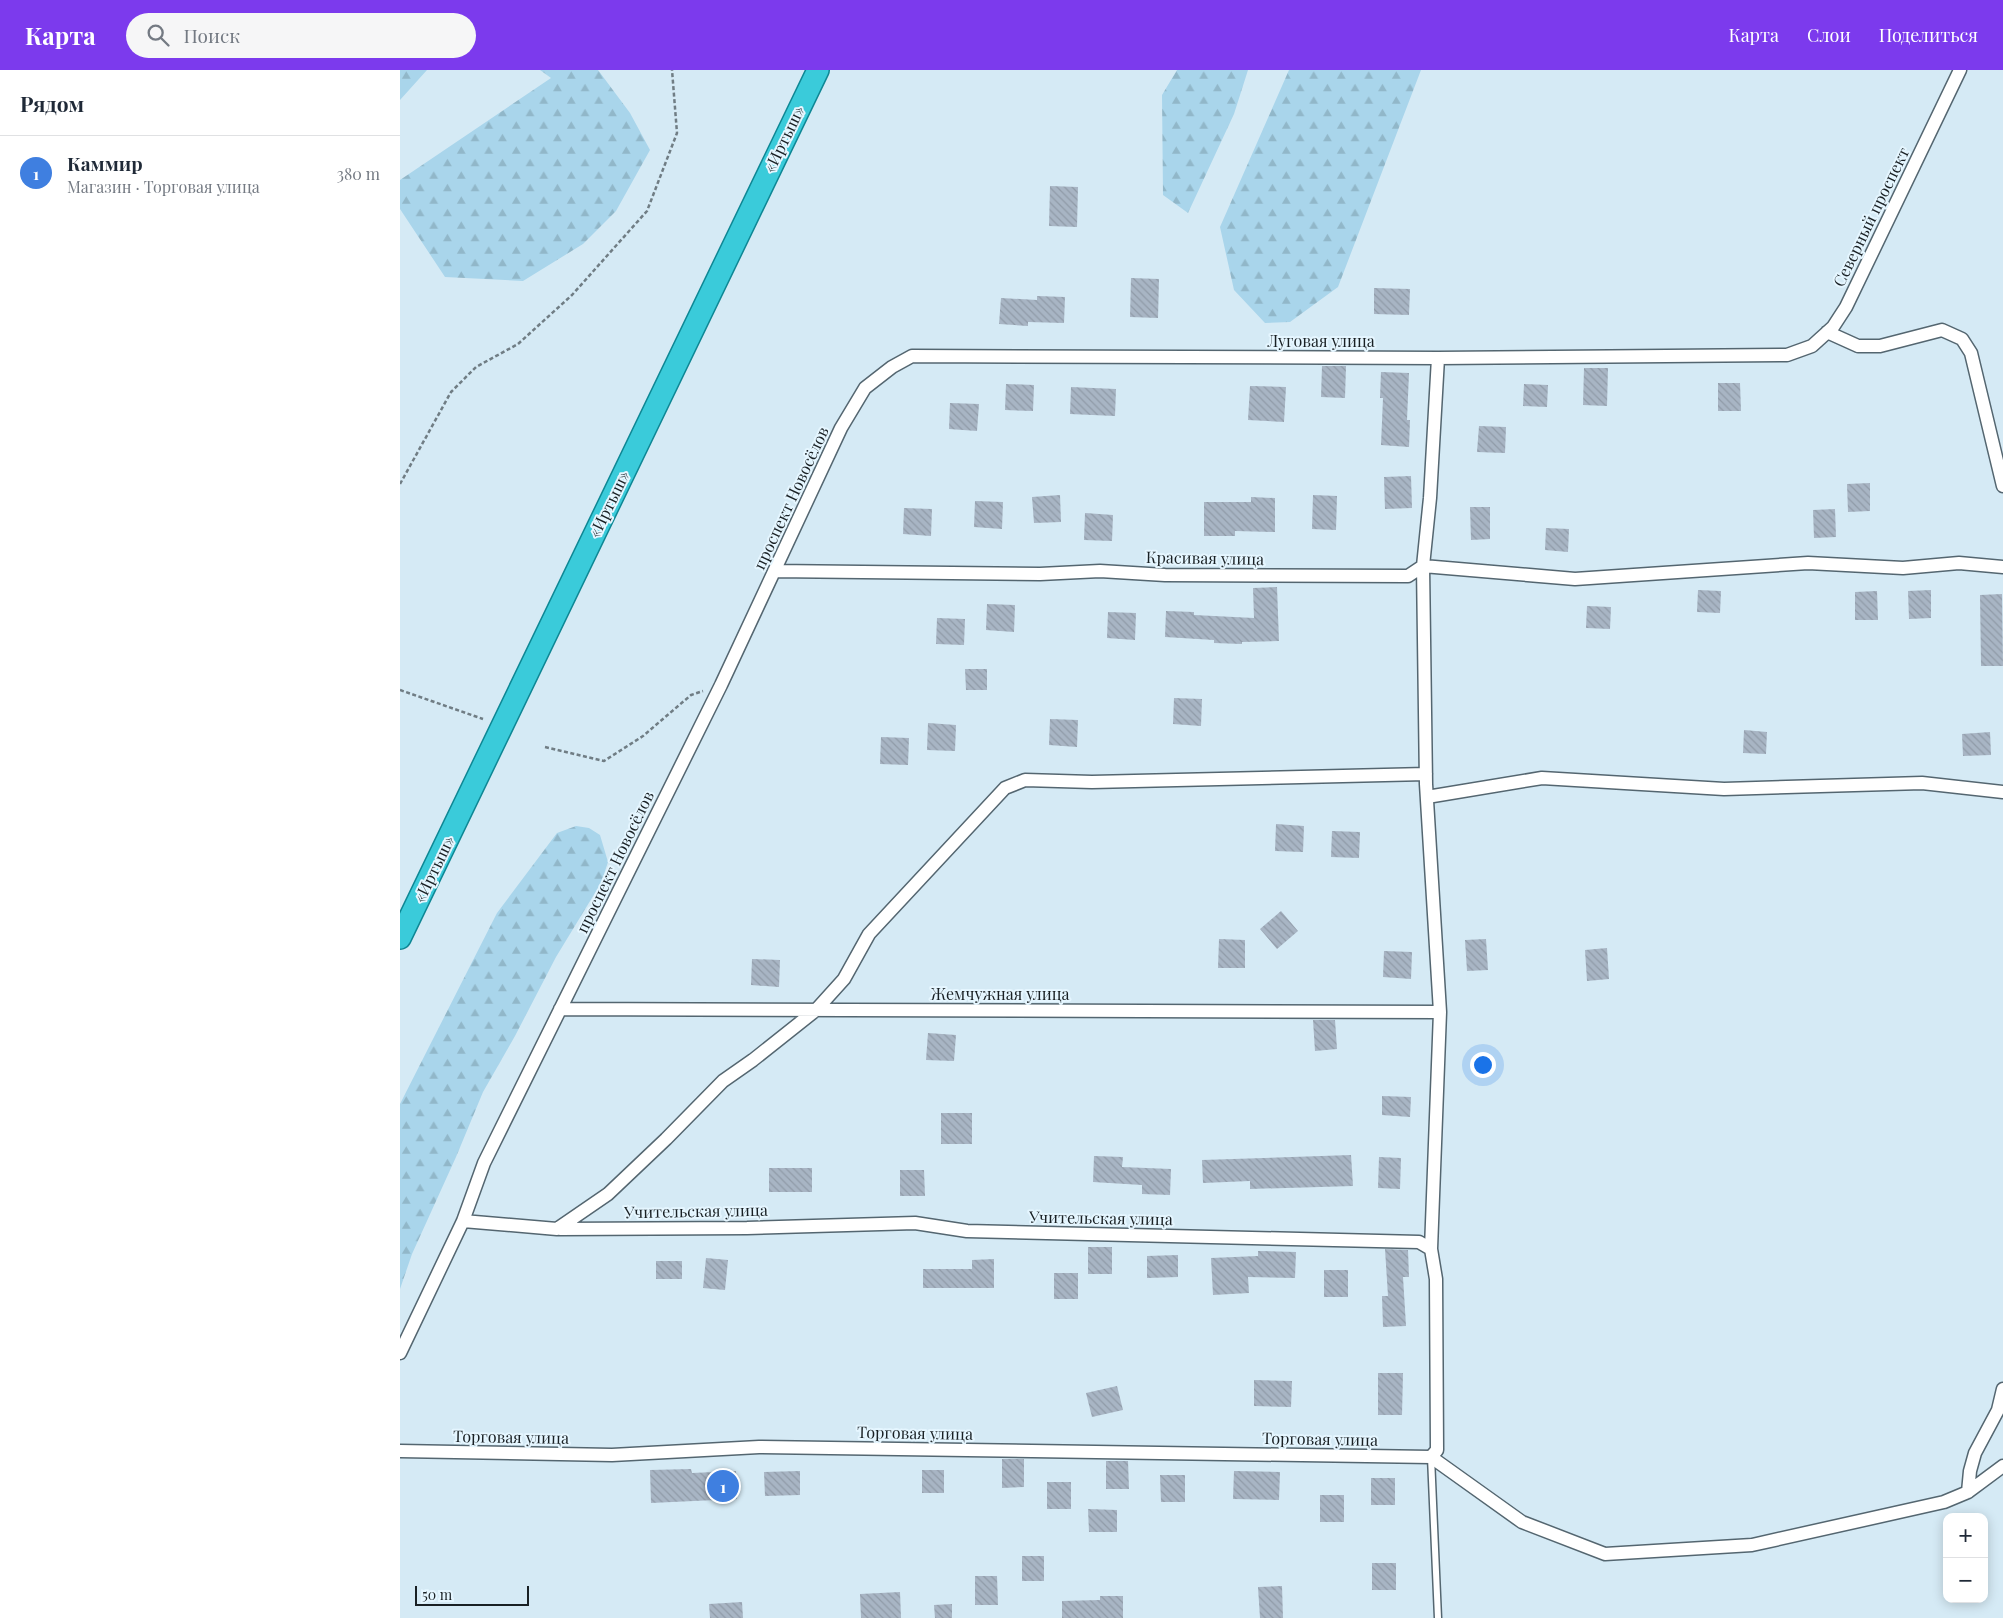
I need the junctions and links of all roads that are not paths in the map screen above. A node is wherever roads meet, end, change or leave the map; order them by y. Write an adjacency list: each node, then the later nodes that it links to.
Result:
1 (818, 70): 14 (highway, «Иртыш»)
2 (1960, 70): 3 (street, Северный проспект)
3 (1827, 332): 4 (street, Северный проспект); 7 (street)
4 (1786, 355): 5 (street, Луговая улица)
5 (1438, 358): 6 (street, Луговая улица); 8 (street)
6 (865, 388): 10 (street, проспект Новосёлов)
7 (2003, 486)
8 (1423, 566): 9 (street); 10 (street, Красивая улица); 11 (street)
9 (2003, 567)
10 (774, 571): 15 (street, проспект Новосёлов)
11 (1426, 774): 13 (street); 16 (street)
12 (2003, 792): 13 (street)
13 (1427, 798): 17 (street)
14 (400, 938)
15 (560, 1009): 16 (street, Жемчужная улица); 18 (street, проспект Новосёлов)
16 (816, 1010): 17 (street, Жемчужная улица); 19 (street)
17 (1440, 1012): 20 (street)
18 (463, 1221): 19 (street, Учительская улица); 21 (street, проспект Новосёлов)
19 (557, 1229): 20 (street, Учительская улица)
20 (1431, 1249): 24 (street)
21 (400, 1353)
22 (2003, 1389): 26 (street)
23 (400, 1451): 24 (street, Торговая улица)
24 (1431, 1457): 26 (street); 27 (lane)
25 (2003, 1466): 26 (street)
26 (1968, 1492)
27 (1438, 1618)

